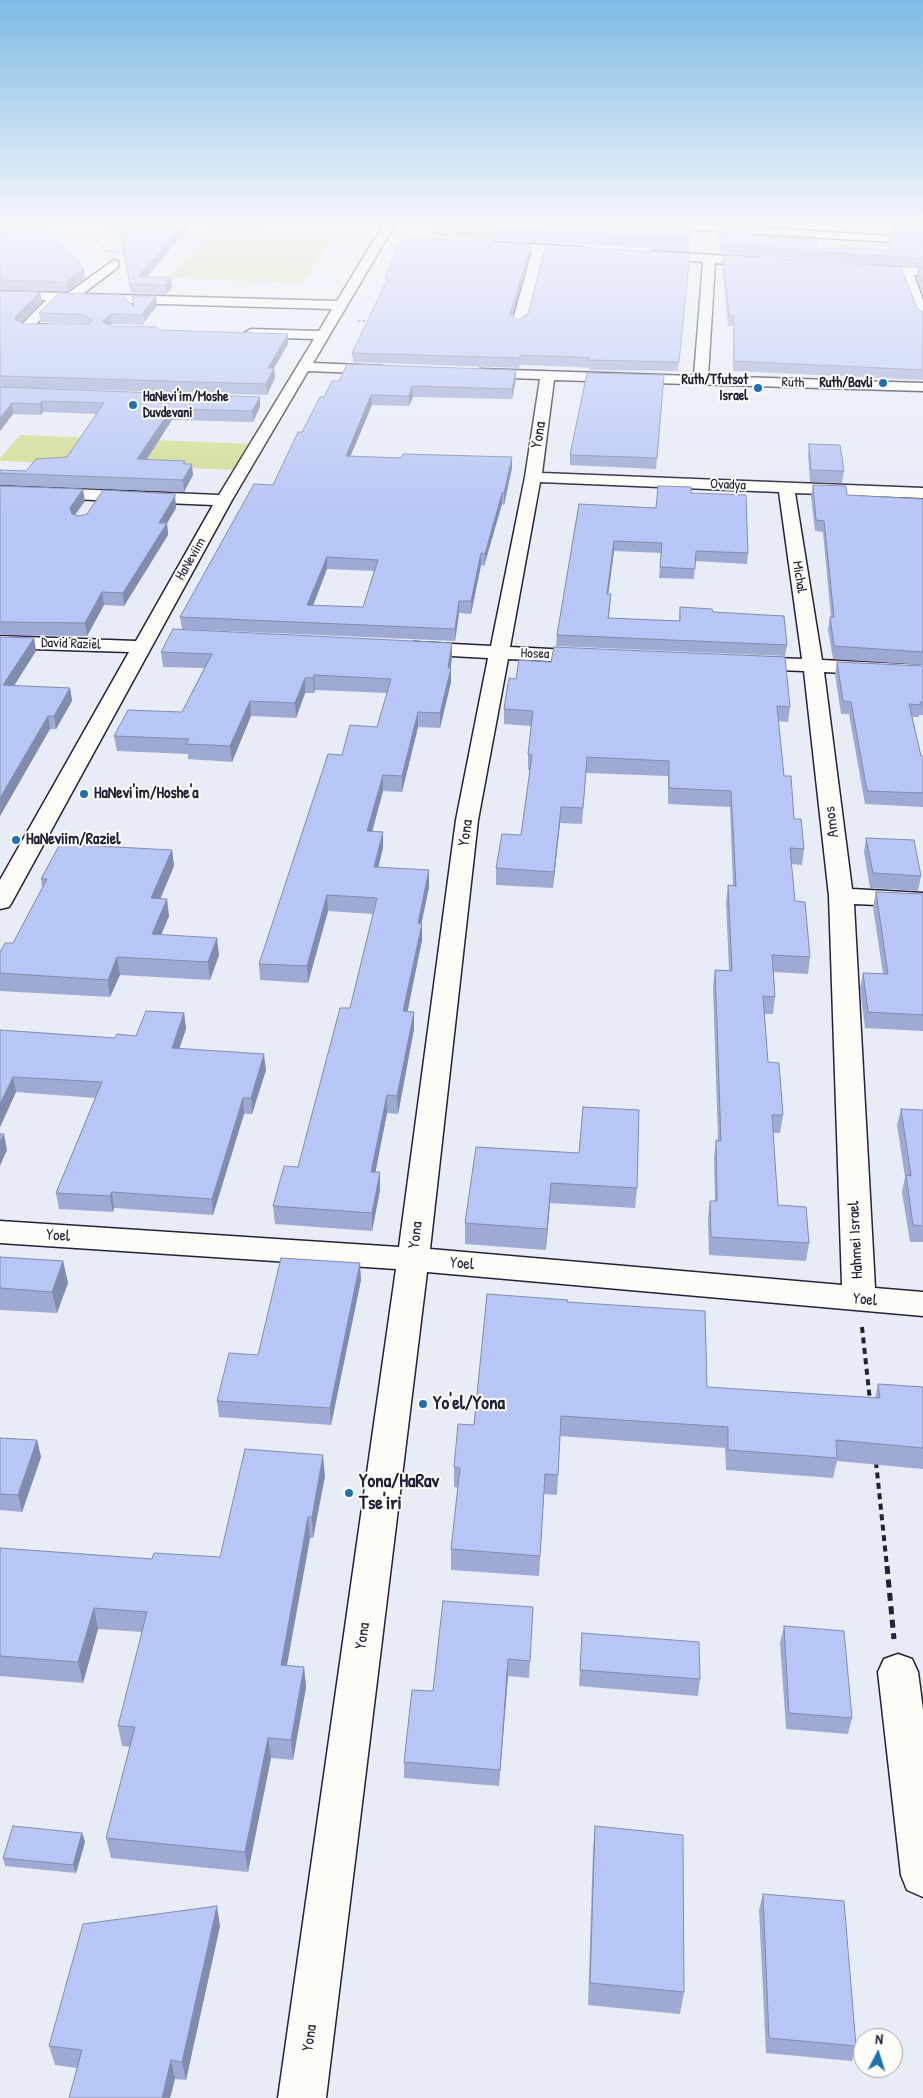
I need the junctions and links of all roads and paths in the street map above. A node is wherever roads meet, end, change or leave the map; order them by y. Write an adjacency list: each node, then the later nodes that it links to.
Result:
1 (35, 318): 7 (street)
2 (520, 318): 6 (street)
3 (705, 318): 14 (street)
4 (332, 320): 5 (path); 9 (street, HaNeviim)
5 (371, 321)
6 (519, 323)
7 (74, 330)
8 (237, 333): 9 (street)
9 (323, 335): 10 (street, HaNeviim)
10 (304, 367): 11 (street); 17 (street, HaNeviim)
11 (400, 370)
12 (467, 372): 13 (street, Ruth)
13 (548, 375): 14 (street, Ruth); 18 (street, Yona)
14 (701, 380): 15 (street, Ruth)
15 (923, 387)
16 (264, 401): 17 (street)
17 (283, 402): 22 (street, HaNeviim)
18 (533, 477): 19 (street, Ovadya); 26 (street, Yona)
19 (786, 487): 21 (street, Ovadya); 29 (street, Michal)
20 (0, 491): 22 (street)
21 (923, 492)
22 (224, 500): 23 (street, HaNeviim)
23 (152, 640): 24 (street, David Raziel); 33 (street, HaNeviim)
24 (0, 642)
25 (391, 647): 26 (street, Hosea)
26 (499, 653): 27 (street, Hosea); 35 (street, Yona)
27 (607, 657)
28 (734, 663): 29 (street)
29 (813, 666): 30 (street); 31 (street, Amos)
30 (923, 671)
31 (841, 896): 32 (street); 36 (street, Hahmei Israel)
32 (923, 900)
33 (0, 902)
34 (0, 1232): 35 (street, Yoel)
35 (413, 1259): 36 (street, Yoel); 42 (street, Yona)
36 (859, 1299): 37 (street, Yoel); 38 (path, Hahmei Israel)
37 (923, 1304)
38 (870, 1407)
39 (875, 1456): 40 (path)
40 (898, 1672): 41 (street)
41 (923, 1875)
42 (302, 2098)

